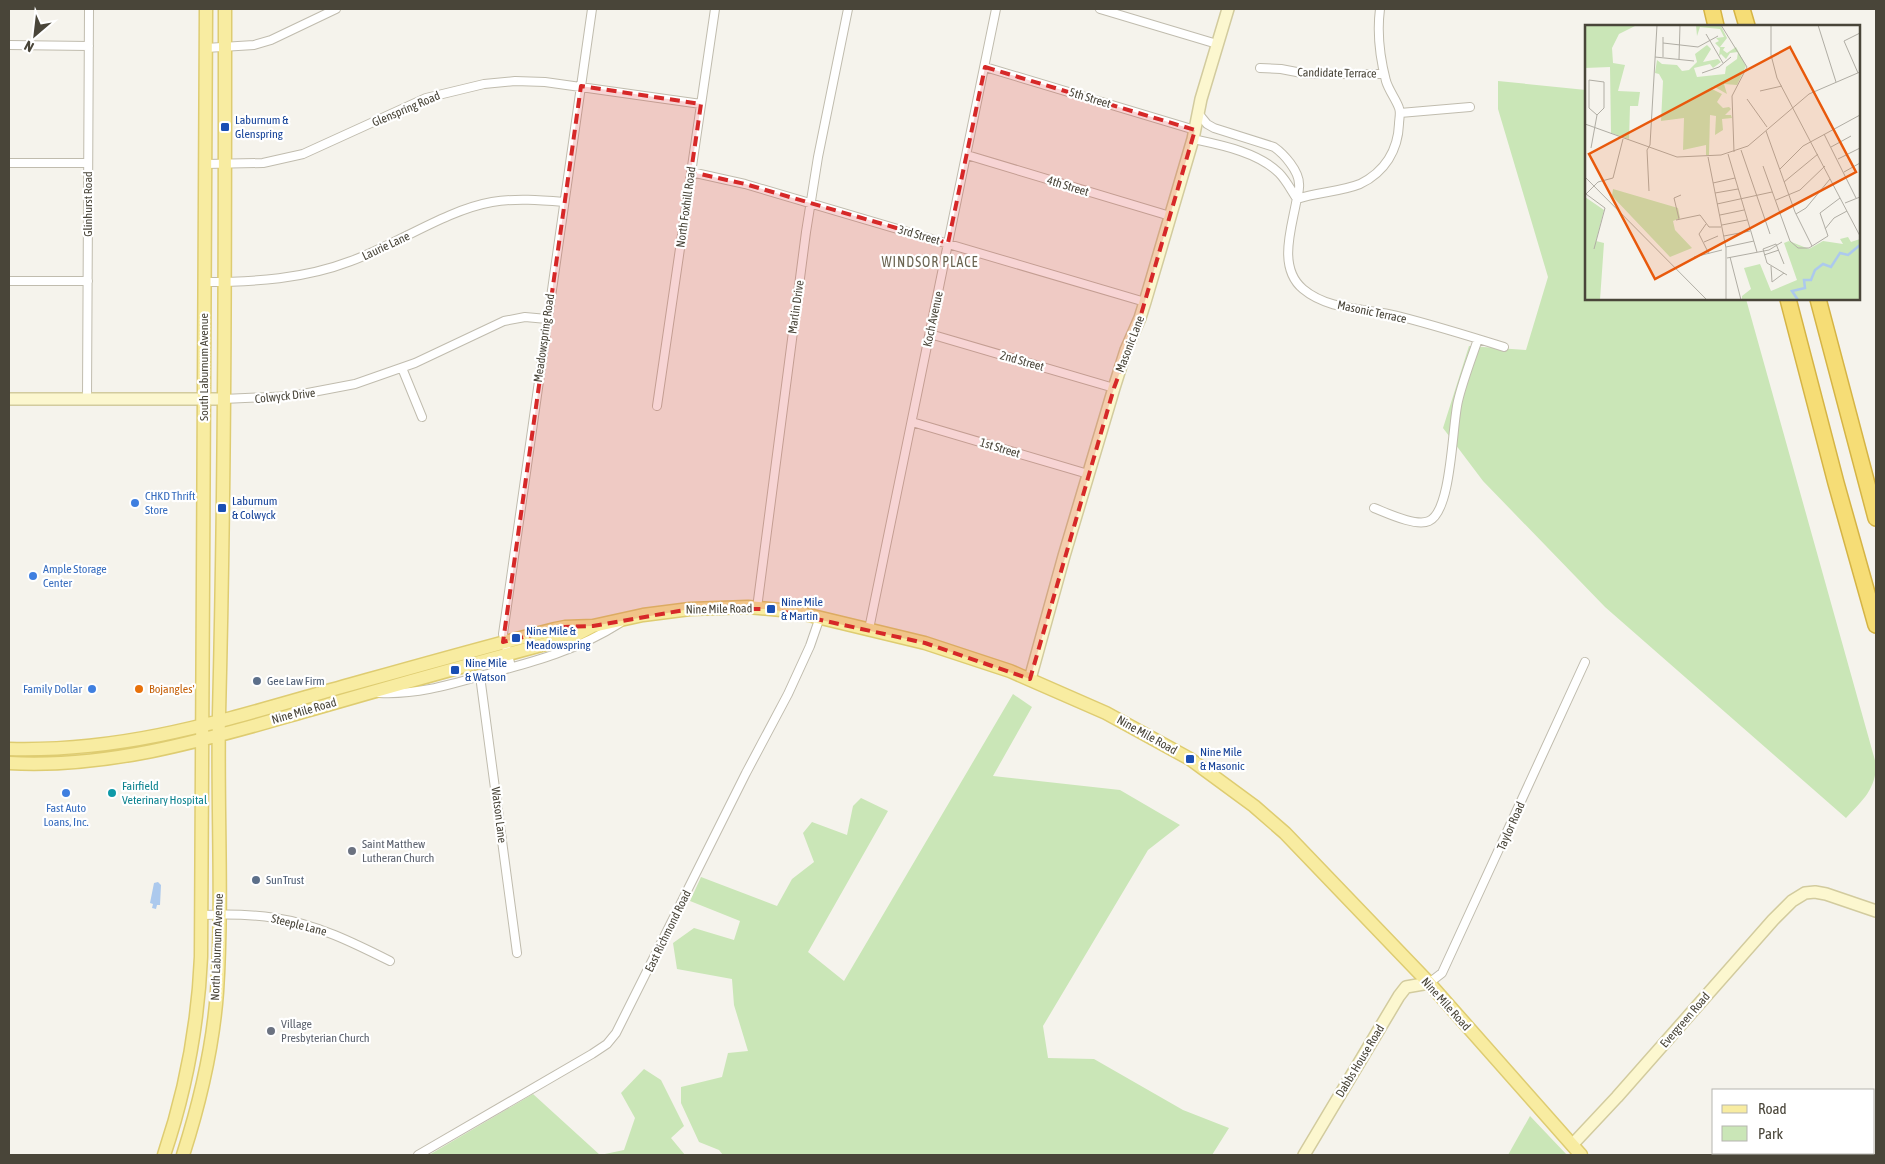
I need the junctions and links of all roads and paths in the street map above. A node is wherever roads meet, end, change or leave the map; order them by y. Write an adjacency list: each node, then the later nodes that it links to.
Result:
1 (89, 9): 18 (street, Glinhurst Road)
2 (206, 9): 20 (main road, South Laburnum Avenue)
3 (225, 9): 19 (main road, South Laburnum Avenue)
4 (336, 9): 19 (street)
5 (592, 9): 24 (street, Meadowspring Road)
6 (715, 9): 25 (street, North Foxhill Road)
7 (848, 9): 38 (street, Marlin Drive)
8 (996, 9): 21 (street, Koch Avenue)
9 (1100, 9): 16 (street)
10 (1228, 9): 16 (street, Masonic Lane)
11 (1380, 9): 23 (street)
12 (1712, 9): 14 (highway)
13 (1742, 9): 15 (highway)
14 (1716, 25)
15 (1746, 25)
16 (1217, 44): 27 (street, Masonic Lane)
17 (9, 45): 18 (street)
18 (89, 46): 32 (street, Glinhurst Road)
19 (225, 47): 20 (street); 34 (main road, South Laburnum Avenue)
20 (206, 48): 33 (main road, South Laburnum Avenue)
21 (984, 67): 29 (street, 5th Street); 30 (street, Koch Avenue)
22 (1260, 68): 23 (street, Candidate Terrace)
23 (1384, 74): 28 (street)
24 (581, 86): 25 (street, Glenspring Road); 34 (street, Glenspring Road); 37 (street, Meadowspring Road)
25 (701, 104): 35 (street, North Foxhill Road)
26 (1470, 107): 28 (street)
27 (1198, 113): 29 (street, Masonic Lane); 36 (street, Masonic Terrace)
28 (1400, 113): 36 (street)
29 (1194, 134): 36 (street); 39 (street, Masonic Lane)
30 (966, 155): 39 (street, 4th Street); 40 (street, Koch Avenue)
31 (9, 163): 32 (street)
32 (88, 163): 42 (street, Glinhurst Road)
33 (205, 164): 34 (street, Glenspring Road); 43 (main road, South Laburnum Avenue)
34 (224, 164): 44 (main road, South Laburnum Avenue)
35 (691, 172): 38 (street, 3rd Street); 58 (street, North Foxhill Road)
36 (1297, 199): 50 (street, Masonic Terrace)
37 (564, 202): 44 (street, Laurie Lane); 48 (street, Meadowspring Road)
38 (811, 204): 40 (street, 3rd Street); 66 (street, Marlin Drive)
39 (1170, 216): 47 (street, Masonic Lane)
40 (948, 243): 47 (street, 3rd Street); 49 (street, Koch Avenue)
41 (9, 281): 42 (street)
42 (88, 281): 55 (street, Glinhurst Road)
43 (205, 282): 44 (street, Laurie Lane); 56 (main road, South Laburnum Avenue)
44 (224, 282): 57 (main road, South Laburnum Avenue)
45 (1788, 300): 69 (highway)
46 (1818, 300): 63 (highway)
47 (1145, 302): 53 (street, Masonic Lane)
48 (547, 319): 52 (street, Colwyck Drive); 72 (street, Meadowspring Road)
49 (930, 334): 53 (street, 2nd Street); 60 (street, Koch Avenue)
50 (1478, 339): 51 (street, Masonic Terrace); 62 (street)
51 (1504, 347)
52 (402, 368): 57 (street, Colwyck Drive); 59 (street)
53 (1114, 388): 61 (street, Masonic Lane)
54 (9, 398): 55 (street, Colwyck Drive)
55 (87, 399): 56 (street, Colwyck Drive)
56 (204, 400): 57 (street, Colwyck Drive); 64 (main road, South Laburnum Avenue)
57 (223, 400): 65 (main road, South Laburnum Avenue)
58 (657, 406)
59 (422, 417)
60 (912, 422): 61 (street, 1st Street); 71 (street, Koch Avenue)
61 (1088, 474): 77 (street, Masonic Lane)
62 (1374, 508)
63 (1876, 518)
64 (203, 542): 65 (main road); 80 (main road, South Laburnum Avenue)
65 (222, 578): 79 (main road, South Laburnum Avenue)
66 (757, 608): 67 (main road, Nine Mile Road); 68 (main road, Nine Mile Road)
67 (820, 617): 71 (main road, Nine Mile Road); 94 (street, East Richmond Road)
68 (627, 618): 70 (main road, Nine Mile Road); 75 (street)
69 (1876, 625)
70 (593, 626): 72 (main road, Nine Mile Road); 73 (main road, Nine Mile Road)
71 (869, 629): 77 (main road, Nine Mile Road)
72 (504, 642): 73 (street, Meadowspring Road); 79 (main road, Nine Mile Road)
73 (507, 655): 75 (street, Meadowspring Road); 78 (main road, Nine Mile Road)
74 (1585, 662): 90 (street, Taylor Road)
75 (511, 668): 76 (street)
76 (480, 676): 78 (street); 88 (street, Watson Lane)
77 (1030, 680): 90 (main road, Nine Mile Road)
78 (372, 692): 81 (main road, Nine Mile Road)
79 (219, 722): 80 (main road, Nine Mile Road); 81 (main road, North Laburnum Avenue)
80 (203, 726): 82 (main road, North Laburnum Avenue); 83 (main road, Nine Mile Road)
81 (219, 735): 82 (main road, Nine Mile Road); 86 (main road, North Laburnum Avenue)
82 (203, 740): 84 (main road, Nine Mile Road); 87 (main road, North Laburnum Avenue)
83 (9, 749)
84 (9, 763)
85 (1876, 911): 91 (street, Evergreen Road)
86 (219, 914): 87 (street, Steeple Lane); 89 (street, Steeple Lane); 93 (main road, North Laburnum Avenue)
87 (202, 915): 92 (main road, North Laburnum Avenue)
88 (517, 953)
89 (390, 961)
90 (1428, 983): 91 (main road, Nine Mile Road); 95 (street, Dabbs House Road)
91 (1572, 1145): 96 (main road, Nine Mile Road)
92 (164, 1155)
93 (183, 1155)
94 (418, 1155)
95 (1304, 1155)
96 (1581, 1155)

